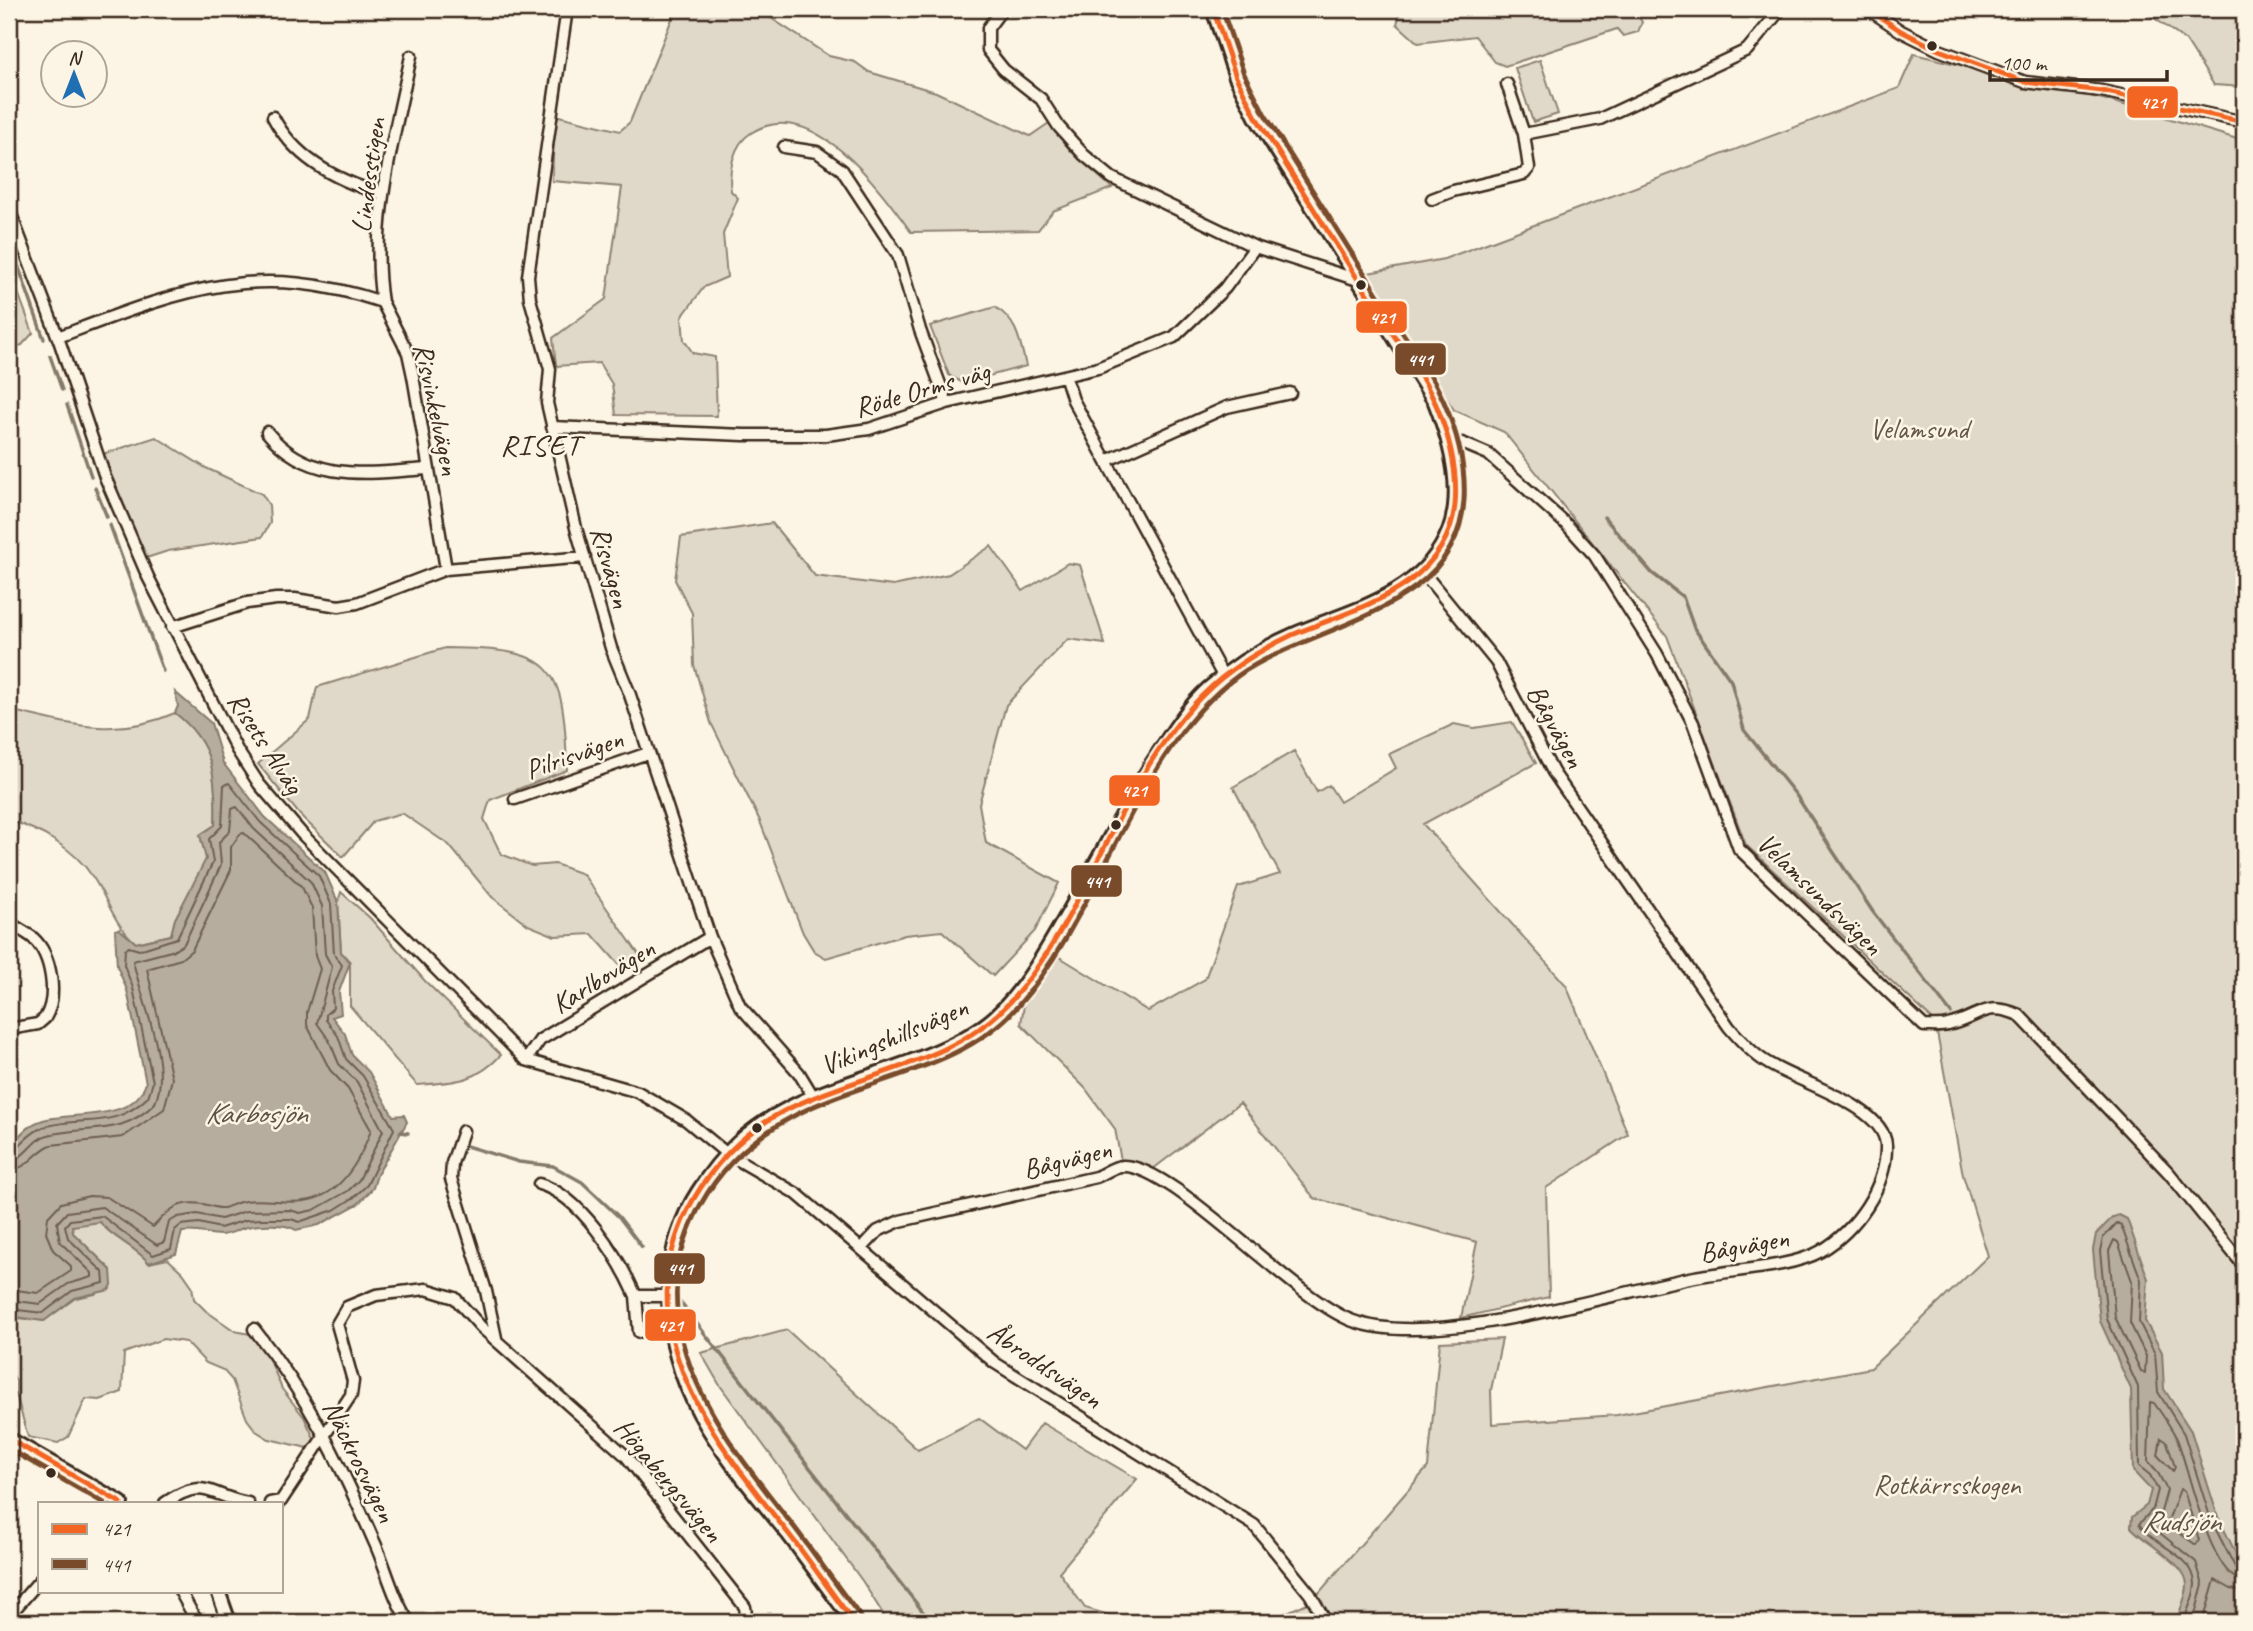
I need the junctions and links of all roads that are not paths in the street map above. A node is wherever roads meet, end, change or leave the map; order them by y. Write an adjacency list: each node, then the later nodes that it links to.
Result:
1 (10, 9): 7 (street)
2 (567, 9): 24 (street, Risvägen)
3 (1002, 9): 17 (street)
4 (1213, 9): 18 (street, Vikingshillsvägen)
5 (1781, 9): 12 (street)
6 (1868, 9): 11 (street)
7 (9, 15)
8 (411, 56): 14 (street, Lindesstigen)
9 (1507, 84): 12 (street)
10 (273, 117): 14 (street)
11 (2244, 122)
12 (1524, 134): 15 (street)
13 (784, 147): 23 (street)
14 (383, 194): 19 (street, Lindesstigen)
15 (1432, 199)
16 (9, 209): 20 (street, Risets Alväg)
17 (1255, 247): 18 (street); 21 (street, Röde Orms väg)
18 (1355, 279): 26 (street, Vikingshillsvägen)
19 (382, 302): 20 (street); 28 (street, Risvinkelvägen)
20 (58, 337): 32 (street, Risets Alväg)
21 (1066, 378): 23 (street, Röde Orms väg); 27 (street)
22 (1290, 393): 27 (street)
23 (947, 403): 24 (street, Röde Orms väg)
24 (552, 427): 29 (street, Risvägen)
25 (267, 432): 28 (street)
26 (1451, 443): 31 (street, Vikingshillsvägen); 45 (street, Velamsundsvägen)
27 (1106, 461): 33 (street)
28 (427, 468): 30 (street, Risvinkelvägen)
29 (585, 557): 30 (street); 34 (street, Risvägen)
30 (446, 569): 32 (street)
31 (1422, 571): 33 (street, Vikingshillsvägen); 44 (street, Bågvägen)
32 (172, 627): 39 (street, Risets Alväg)
33 (1223, 676): 40 (street, Vikingshillsvägen)
34 (648, 753): 35 (street, Pilrisvägen); 37 (street, Risvägen)
35 (515, 799)
36 (9, 922): 38 (street)
37 (710, 937): 39 (street, Karlbovägen); 40 (street, Risvägen)
38 (9, 1029)
39 (526, 1060): 42 (street, Risets Alväg)
40 (813, 1096): 42 (street, Vikingshillsvägen)
41 (463, 1131): 50 (street)
42 (726, 1153): 44 (street, Åbroddsvägen); 47 (street, Vikingshillsvägen)
43 (539, 1184): 46 (street)
44 (863, 1247): 66 (street, Åbroddsvägen)
45 (2244, 1266)
46 (636, 1296): 47 (street); 49 (street)
47 (668, 1296): 65 (street, Vikingshillsvägen)
48 (254, 1329): 51 (street, Näckrosvägen)
49 (639, 1332)
50 (496, 1338): 51 (street, Högabergsvägen); 64 (street, Högabergsvägen)
51 (326, 1434): 56 (street, Högabergsvägen); 63 (street, Näckrosvägen)
52 (9, 1439): 53 (street)
53 (114, 1502)
54 (167, 1502): 55 (street)
55 (245, 1502)
56 (276, 1502)
57 (38, 1582): 60 (street)
58 (181, 1592): 61 (street)
59 (218, 1592): 62 (street)
60 (13, 1611)
61 (197, 1622)
62 (229, 1622)
63 (410, 1622)
64 (747, 1622)
65 (854, 1622)
66 (1326, 1622)

